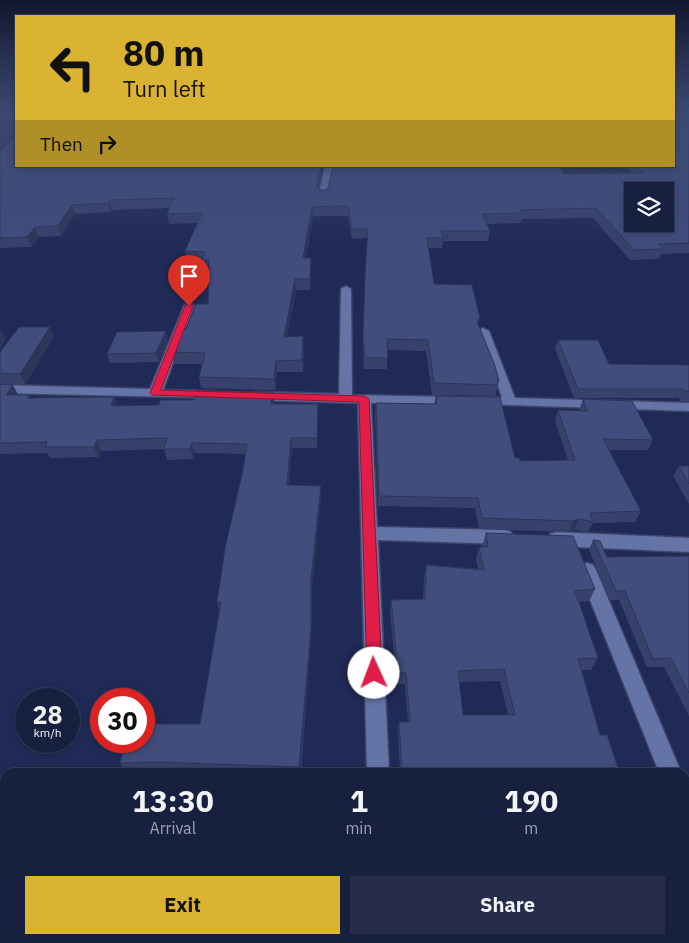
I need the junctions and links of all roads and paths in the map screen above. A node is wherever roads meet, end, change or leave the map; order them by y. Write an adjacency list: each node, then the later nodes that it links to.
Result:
1 (328, 167): 2 (street)
2 (322, 196)
3 (346, 289): 8 (street)
4 (189, 306): 7 (street)
5 (483, 331): 10 (street)
6 (0, 389): 7 (street)
7 (155, 393): 8 (street)
8 (345, 399): 9 (street)
9 (364, 399): 10 (street); 12 (street)
10 (510, 402): 11 (street)
11 (689, 407)
12 (369, 533): 13 (street); 17 (street)
13 (525, 538)
14 (545, 538): 15 (street)
15 (574, 540): 16 (street); 18 (street)
16 (689, 545)
17 (378, 768)
18 (668, 768)

